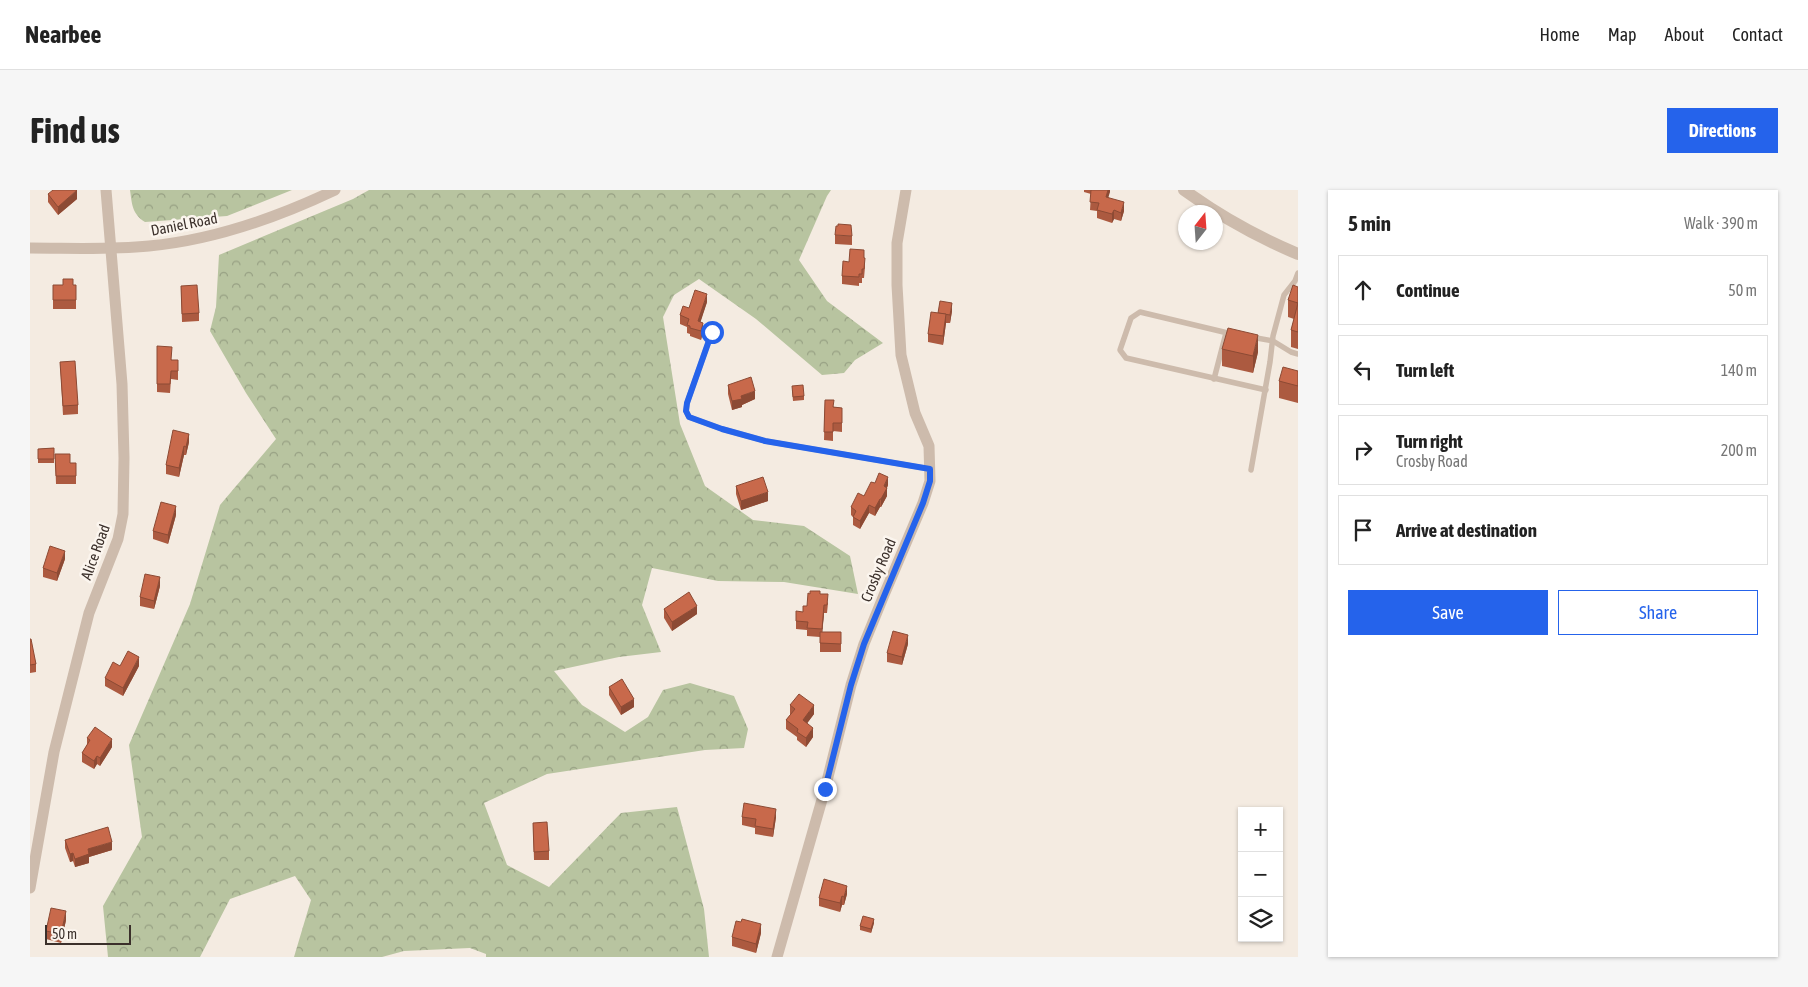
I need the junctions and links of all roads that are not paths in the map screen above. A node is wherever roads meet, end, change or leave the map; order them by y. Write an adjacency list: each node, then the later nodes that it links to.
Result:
1 (106, 190): 6 (street, Alice Road)
2 (335, 190): 6 (street, Daniel Road)
3 (906, 190): 17 (street, Crosby Road)
4 (1184, 190): 7 (street)
5 (30, 248): 6 (street, Daniel Road)
6 (110, 249): 19 (street, Alice Road)
7 (1298, 254)
8 (1298, 273): 13 (lane)
9 (712, 332): 17 (lane)
10 (1226, 333): 11 (lane); 15 (lane); 15 (lane)
11 (1235, 335)
12 (1245, 336): 13 (lane)
13 (1273, 341): 14 (lane); 16 (lane)
14 (1298, 354)
15 (1214, 379): 16 (lane)
16 (1266, 390): 18 (lane)
17 (930, 469): 20 (street, Crosby Road)
18 (1251, 470)
19 (30, 888)
20 (778, 957)

